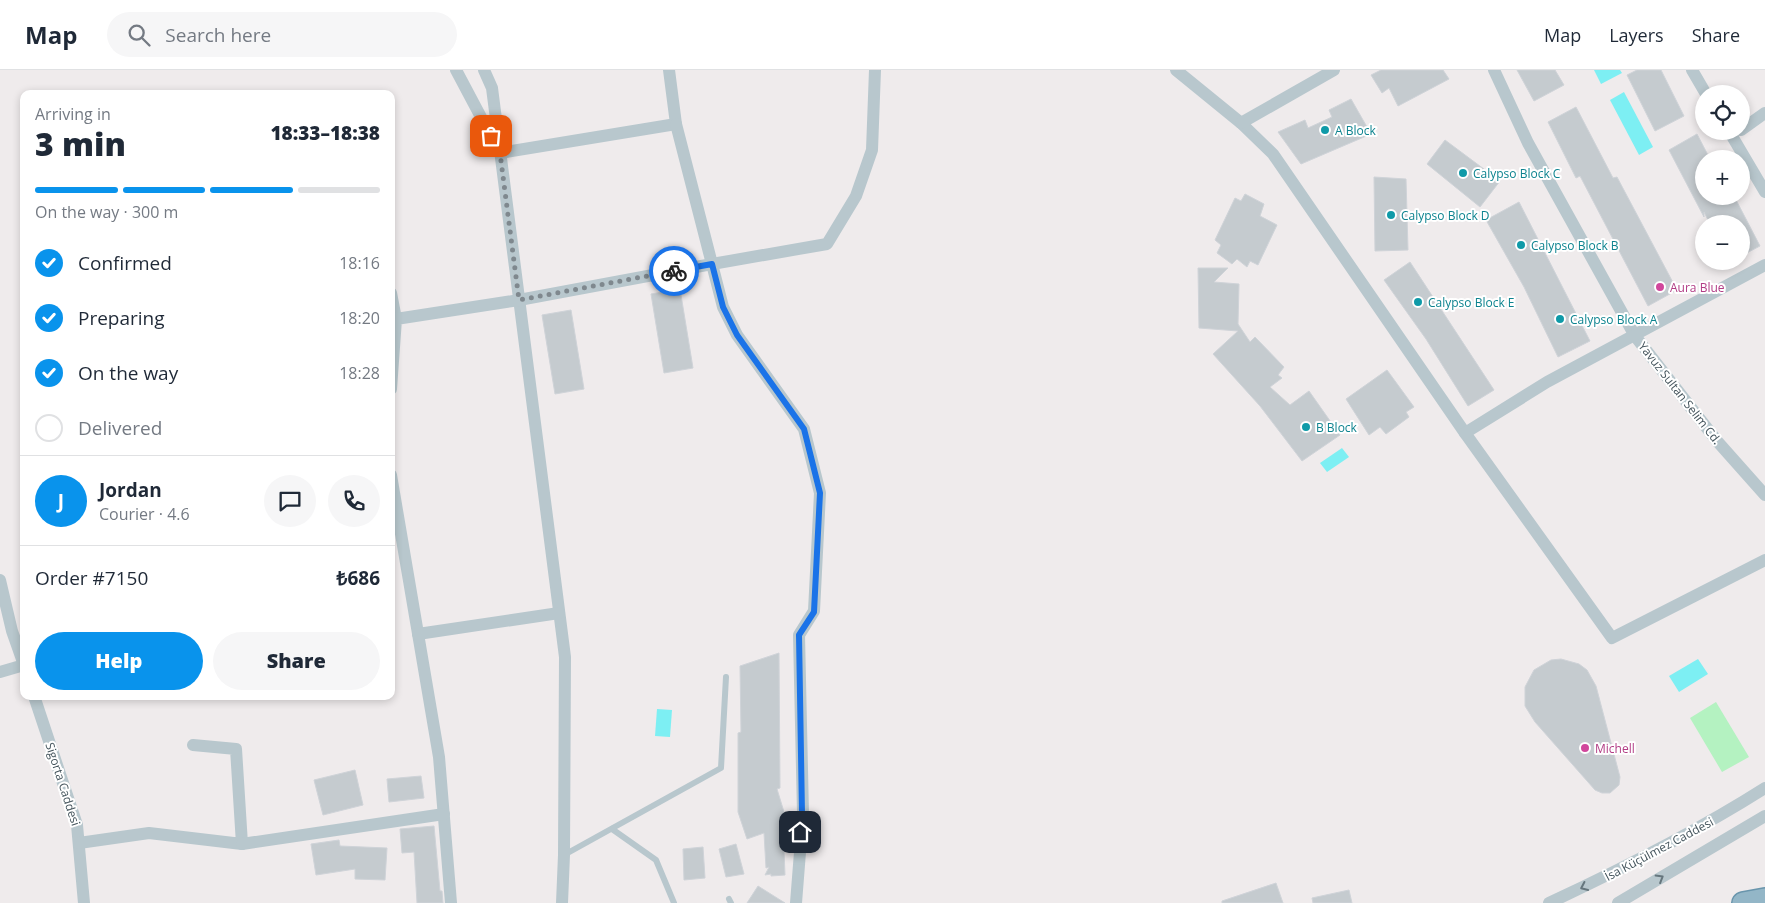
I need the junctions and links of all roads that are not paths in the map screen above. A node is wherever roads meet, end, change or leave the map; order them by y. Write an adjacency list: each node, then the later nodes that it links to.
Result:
1 (456, 70): 15 (street)
2 (484, 70): 15 (street)
3 (669, 70): 13 (street)
4 (875, 70): 17 (street)
5 (1176, 70): 12 (street)
6 (1334, 70): 12 (street)
7 (1494, 70): 23 (street, Yavuz Sultan Selim Cd.)
8 (1692, 70): 9 (street)
9 (1701, 85)
10 (1765, 113): 11 (street)
11 (1750, 122)
12 (1241, 123): 24 (street)
13 (676, 124): 15 (street); 17 (street)
14 (1739, 140): 16 (street)
15 (500, 153): 19 (street)
16 (1765, 192)
17 (712, 264): 19 (street); 51 (street)
18 (1765, 265): 23 (street)
19 (519, 300): 21 (street); 29 (street)
20 (395, 314): 21 (street)
21 (396, 319): 22 (street)
22 (395, 333)
23 (1635, 336): 24 (street); 25 (street, Yavuz Sultan Selim Cd.)
24 (1465, 433): 27 (street)
25 (1765, 495)
26 (395, 499): 32 (street)
27 (1765, 560)
28 (0, 580): 31 (street)
29 (559, 613): 32 (street); 45 (street)
30 (0, 623): 31 (street)
31 (12, 631): 33 (street)
32 (418, 634): 40 (street)
33 (20, 654)
34 (20, 666): 35 (street)
35 (0, 672)
36 (726, 678): 42 (lane)
37 (35, 700): 43 (street, Sigorta Caddesi)
38 (193, 745): 44 (street)
39 (1765, 788): 52 (street, İsa Küçülmez Caddesi, one-way to 52)
40 (444, 814): 44 (street); 48 (street)
41 (1765, 816): 53 (street, İsa Küçülmez Caddesi, one-way to 41)
42 (612, 829): 45 (lane); 50 (lane)
43 (79, 843): 44 (street); 47 (street, Sigorta Caddesi)
44 (242, 844)
45 (564, 855): 49 (street)
46 (1765, 899): 54 (highway)
47 (84, 903)
48 (451, 903)
49 (562, 903)
50 (674, 903)
51 (796, 903)
52 (1549, 903)
53 (1618, 903)
54 (1743, 903)

